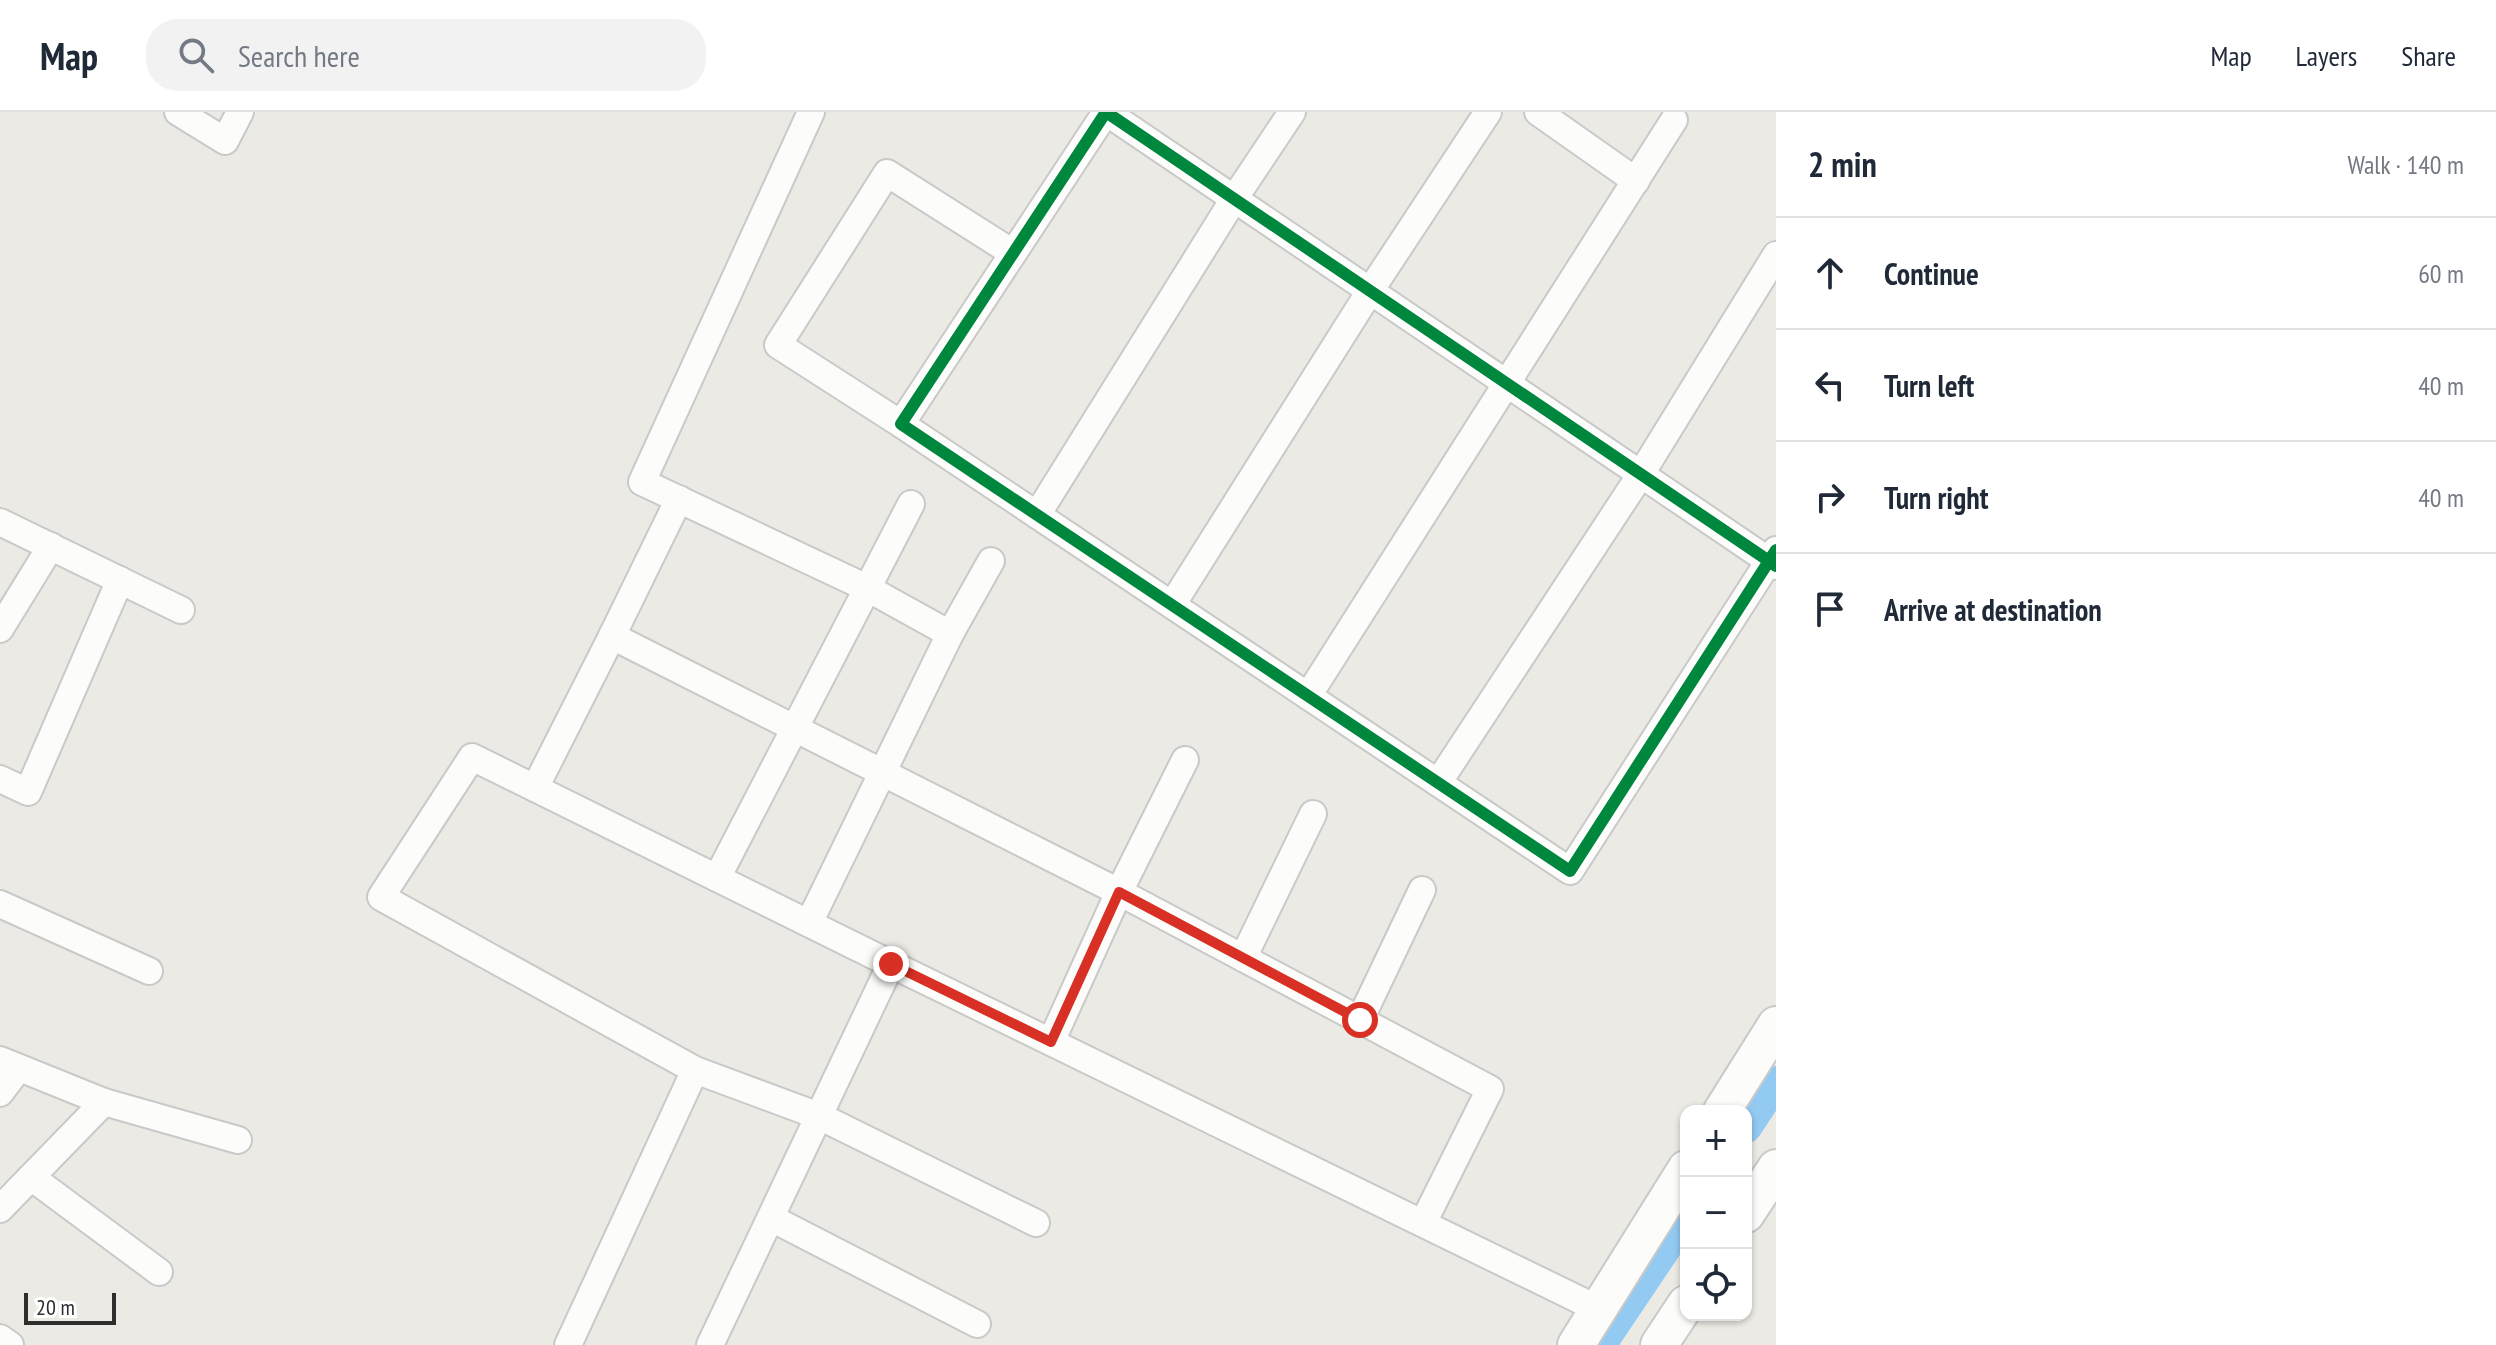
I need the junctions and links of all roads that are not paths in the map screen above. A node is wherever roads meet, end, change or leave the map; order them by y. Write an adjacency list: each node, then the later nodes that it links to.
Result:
1 (178, 112): 2 (street)
2 (240, 112)
3 (811, 112): 16 (street)
4 (1292, 112): 9 (street)
5 (1488, 112): 12 (street)
6 (1538, 112): 8 (street)
7 (1674, 120): 8 (street)
8 (1636, 181): 13 (street)
9 (1234, 199): 10 (street); 12 (street); 18 (street)
10 (1013, 253): 14 (street); 14 (street)
11 (1776, 255): 15 (street)
12 (1370, 291): 13 (street); 25 (street)
13 (1508, 384): 15 (street); 30 (street)
14 (901, 424): 18 (street)
15 (1641, 474): 21 (street); 35 (street)
16 (679, 499): 24 (street); 29 (street)
17 (911, 504): 24 (street)
18 (1037, 515): 25 (street)
19 (0, 522): 20 (street)
20 (51, 546): 23 (street); 27 (street)
21 (1774, 559): 35 (street)
22 (991, 561): 28 (street)
23 (120, 580): 26 (street); 34 (street)
24 (867, 588): 28 (street); 31 (street)
25 (1172, 605): 30 (street)
26 (181, 610)
27 (0, 629)
28 (950, 634): 33 (street)
29 (612, 636): 31 (street); 36 (street)
30 (1308, 696): 35 (street)
31 (795, 728): 33 (street); 38 (street)
32 (1185, 760): 40 (street)
33 (884, 773): 40 (street); 42 (street)
34 (0, 779)
35 (1438, 783)
36 (535, 788): 38 (street); 50 (street)
37 (1313, 814): 43 (street)
38 (717, 878): 42 (street)
39 (1422, 890): 46 (street)
40 (1119, 892): 43 (street); 48 (street)
41 (0, 904): 45 (street)
42 (809, 923): 44 (street)
43 (1243, 958): 46 (street)
44 (891, 964): 48 (street); 54 (street)
45 (149, 971)
46 (1360, 1020): 63 (street)
47 (1776, 1025): 53 (street)
48 (1051, 1042): 63 (street)
49 (9, 1064): 51 (street); 52 (street)
50 (695, 1070): 54 (street); 71 (street)
51 (0, 1093)
52 (104, 1102): 55 (street); 57 (street)
53 (1726, 1105)
54 (819, 1116): 61 (street); 62 (street)
55 (238, 1140)
56 (1776, 1168): 59 (street)
57 (31, 1177): 60 (street); 64 (street)
58 (1681, 1177): 65 (street)
59 (1752, 1205)
60 (0, 1209)
61 (771, 1218): 67 (street); 69 (street)
62 (1036, 1223)
63 (1423, 1223): 65 (street)
64 (159, 1272)
65 (1598, 1309): 72 (street)
66 (1680, 1313): 73 (street)
67 (977, 1324)
68 (0, 1338): 70 (street)
69 (717, 1343)
70 (10, 1345)
71 (568, 1345)
72 (1576, 1345)
73 (1659, 1345)

